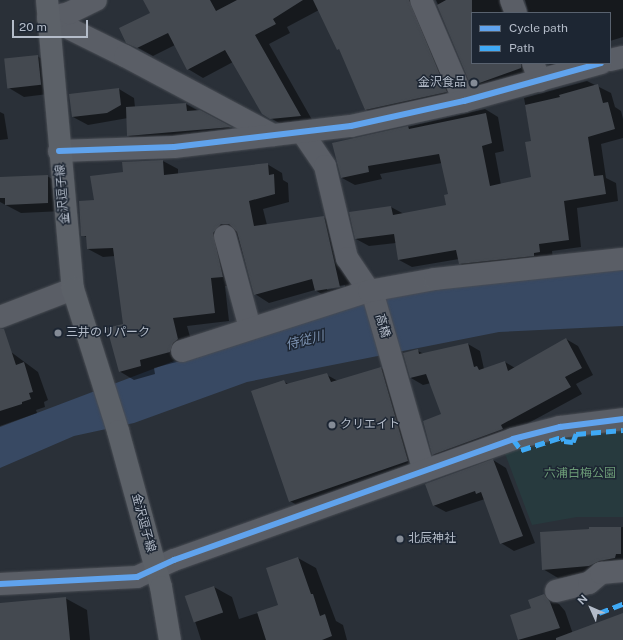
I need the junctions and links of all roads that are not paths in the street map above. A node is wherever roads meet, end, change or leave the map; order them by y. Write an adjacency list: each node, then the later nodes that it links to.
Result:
1 (96, 0): 4 (street)
2 (421, 0): 10 (street)
3 (511, 0): 5 (street)
4 (48, 9): 12 (street); 13 (main road, 金沢逗子線)
5 (516, 12)
6 (623, 57): 7 (street)
7 (611, 60)
8 (594, 64): 9 (street)
9 (536, 72): 10 (street)
10 (464, 102): 11 (street)
11 (302, 132): 12 (street); 17 (street, 高橋)
12 (273, 135): 13 (street)
13 (60, 150): 16 (main road, 金沢逗子線)
14 (225, 236): 19 (street)
15 (623, 259): 17 (street)
16 (73, 289): 18 (street); 23 (main road, 金沢逗子線)
17 (371, 294): 19 (street); 22 (street, 高橋)
18 (0, 317)
19 (250, 328): 20 (street)
20 (182, 351)
21 (623, 419): 22 (street)
22 (424, 471): 23 (street)
23 (156, 568): 25 (street); 27 (main road, 金沢逗子線)
24 (623, 571): 26 (street)
25 (0, 584)
26 (556, 591)
27 (170, 640)

